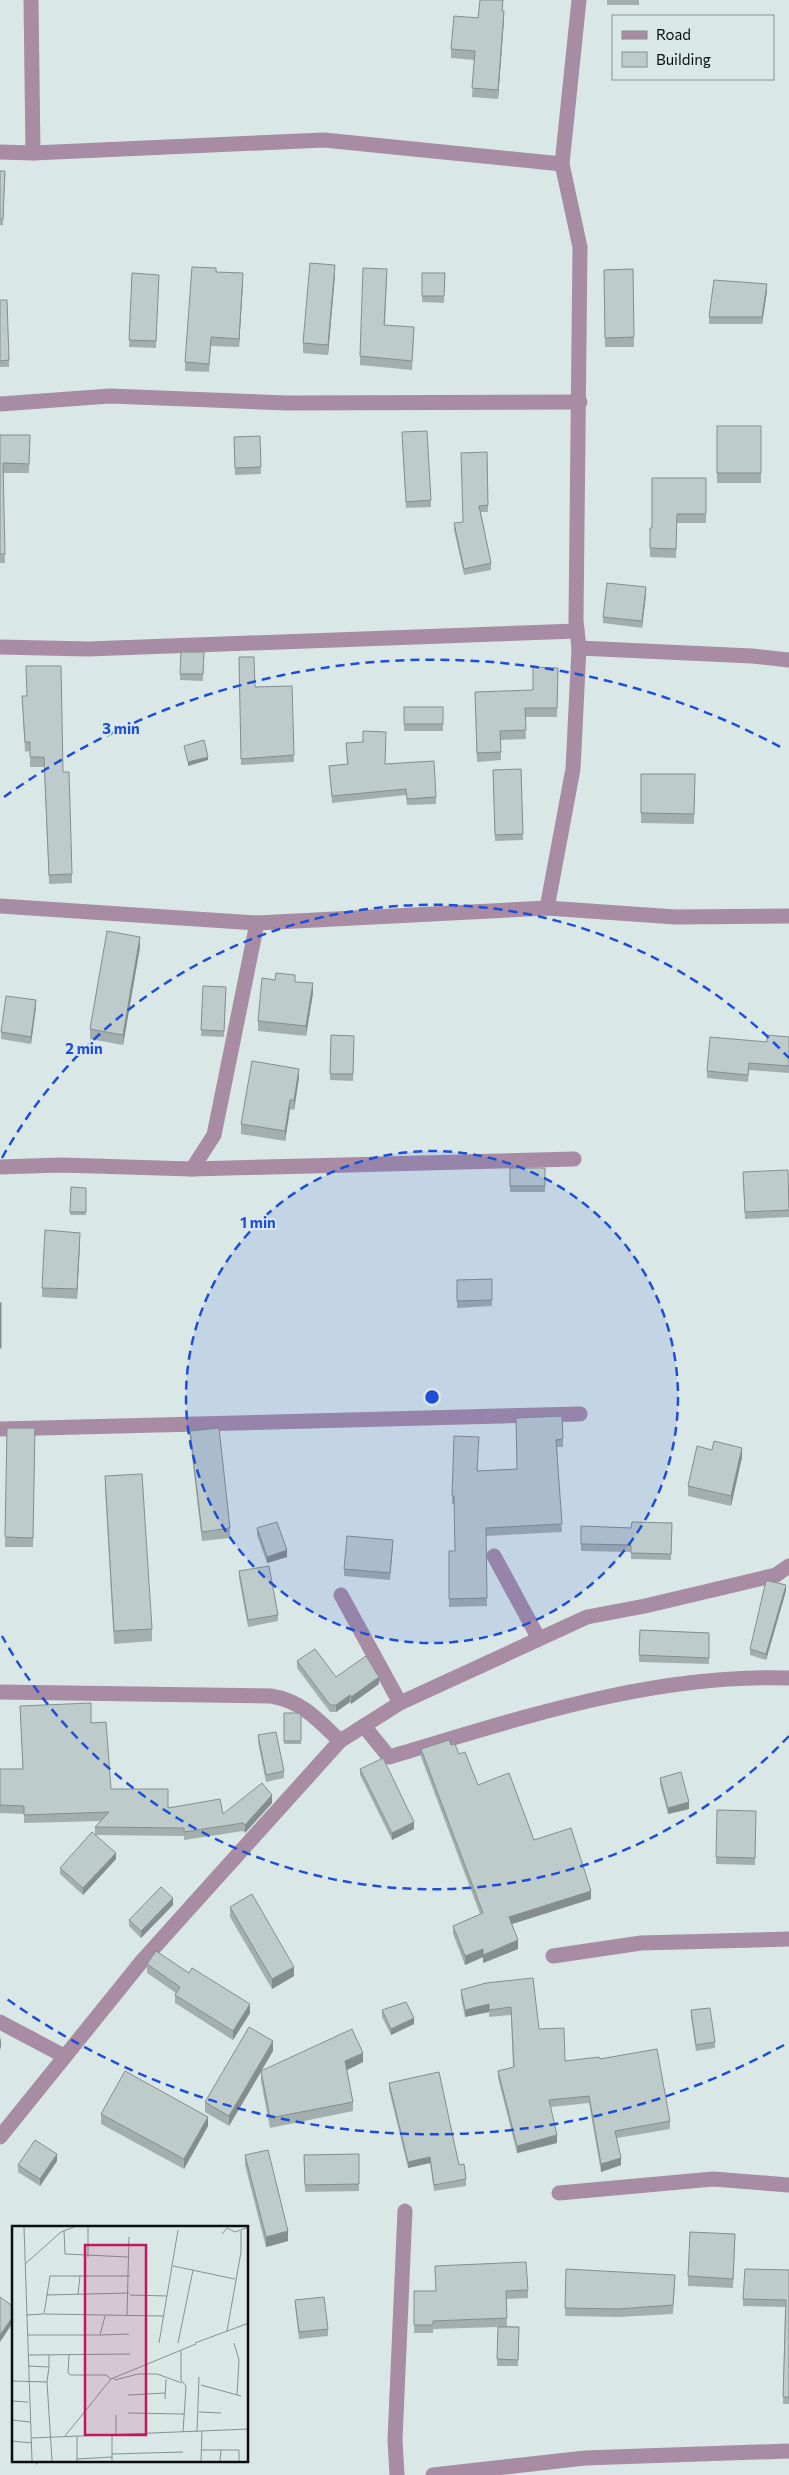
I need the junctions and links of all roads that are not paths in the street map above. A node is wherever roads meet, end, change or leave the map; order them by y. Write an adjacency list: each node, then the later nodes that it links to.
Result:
1 (31, 0): 4 (street)
2 (579, 0): 5 (street)
3 (0, 152): 4 (street)
4 (34, 153): 5 (street)
5 (562, 164): 6 (street)
6 (580, 402): 7 (street); 8 (street)
7 (0, 404)
8 (577, 631): 9 (street); 10 (street)
9 (0, 647)
10 (579, 648): 11 (street); 13 (street)
11 (789, 660)
12 (0, 906): 15 (street)
13 (546, 908): 14 (street); 15 (street)
14 (789, 916)
15 (257, 922): 18 (street)
16 (574, 1159): 18 (street)
17 (0, 1167): 18 (street)
18 (192, 1169)
19 (580, 1414): 20 (street)
20 (0, 1429)
21 (494, 1556): 24 (street)
22 (789, 1566): 24 (street)
23 (341, 1595): 27 (street)
24 (539, 1639): 27 (street)
25 (789, 1678): 28 (street)
26 (0, 1692): 29 (street)
27 (400, 1703): 28 (street)
28 (364, 1726): 29 (street)
29 (340, 1741): 33 (street)
30 (789, 1939): 31 (street)
31 (553, 1956)
32 (0, 2022): 33 (street)
33 (64, 2056): 34 (street)
34 (0, 2137)
35 (789, 2185): 36 (street)
36 (559, 2193)
37 (405, 2211): 39 (street)
38 (789, 2450): 40 (street)
39 (397, 2475)
40 (433, 2475)

